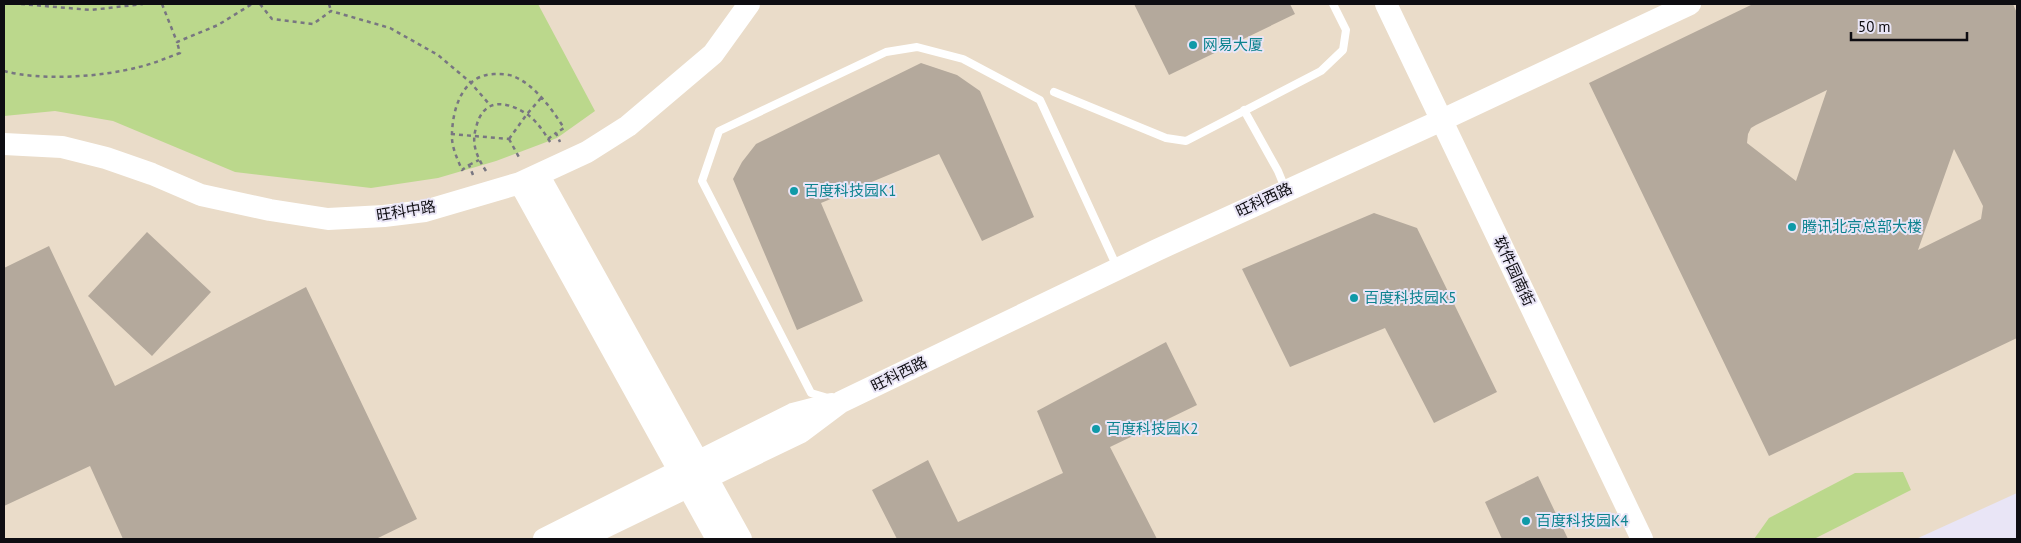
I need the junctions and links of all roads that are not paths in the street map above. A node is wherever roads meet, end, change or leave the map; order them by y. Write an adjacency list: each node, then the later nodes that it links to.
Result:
1 (750, 4): 9 (street, 旺科中路)
2 (1333, 4): 6 (lane)
3 (1386, 4): 7 (street, 软件园南街)
4 (1690, 4): 7 (street, 旺科西路)
5 (1054, 92): 6 (lane)
6 (1244, 110): 10 (lane)
7 (1442, 120): 10 (street, 旺科西路); 18 (street, 软件园南街)
8 (4, 144): 9 (street, 旺科中路)
9 (530, 179): 13 (street)
10 (1286, 190): 11 (street, 旺科西路)
11 (1118, 268): 12 (street, 旺科西路); 12 (lane)
12 (841, 402): 13 (street, 旺科西路)
13 (693, 475): 14 (street); 15 (street); 16 (street); 17 (street)
14 (544, 539)
15 (580, 539)
16 (717, 539)
17 (741, 539)
18 (1642, 539)

